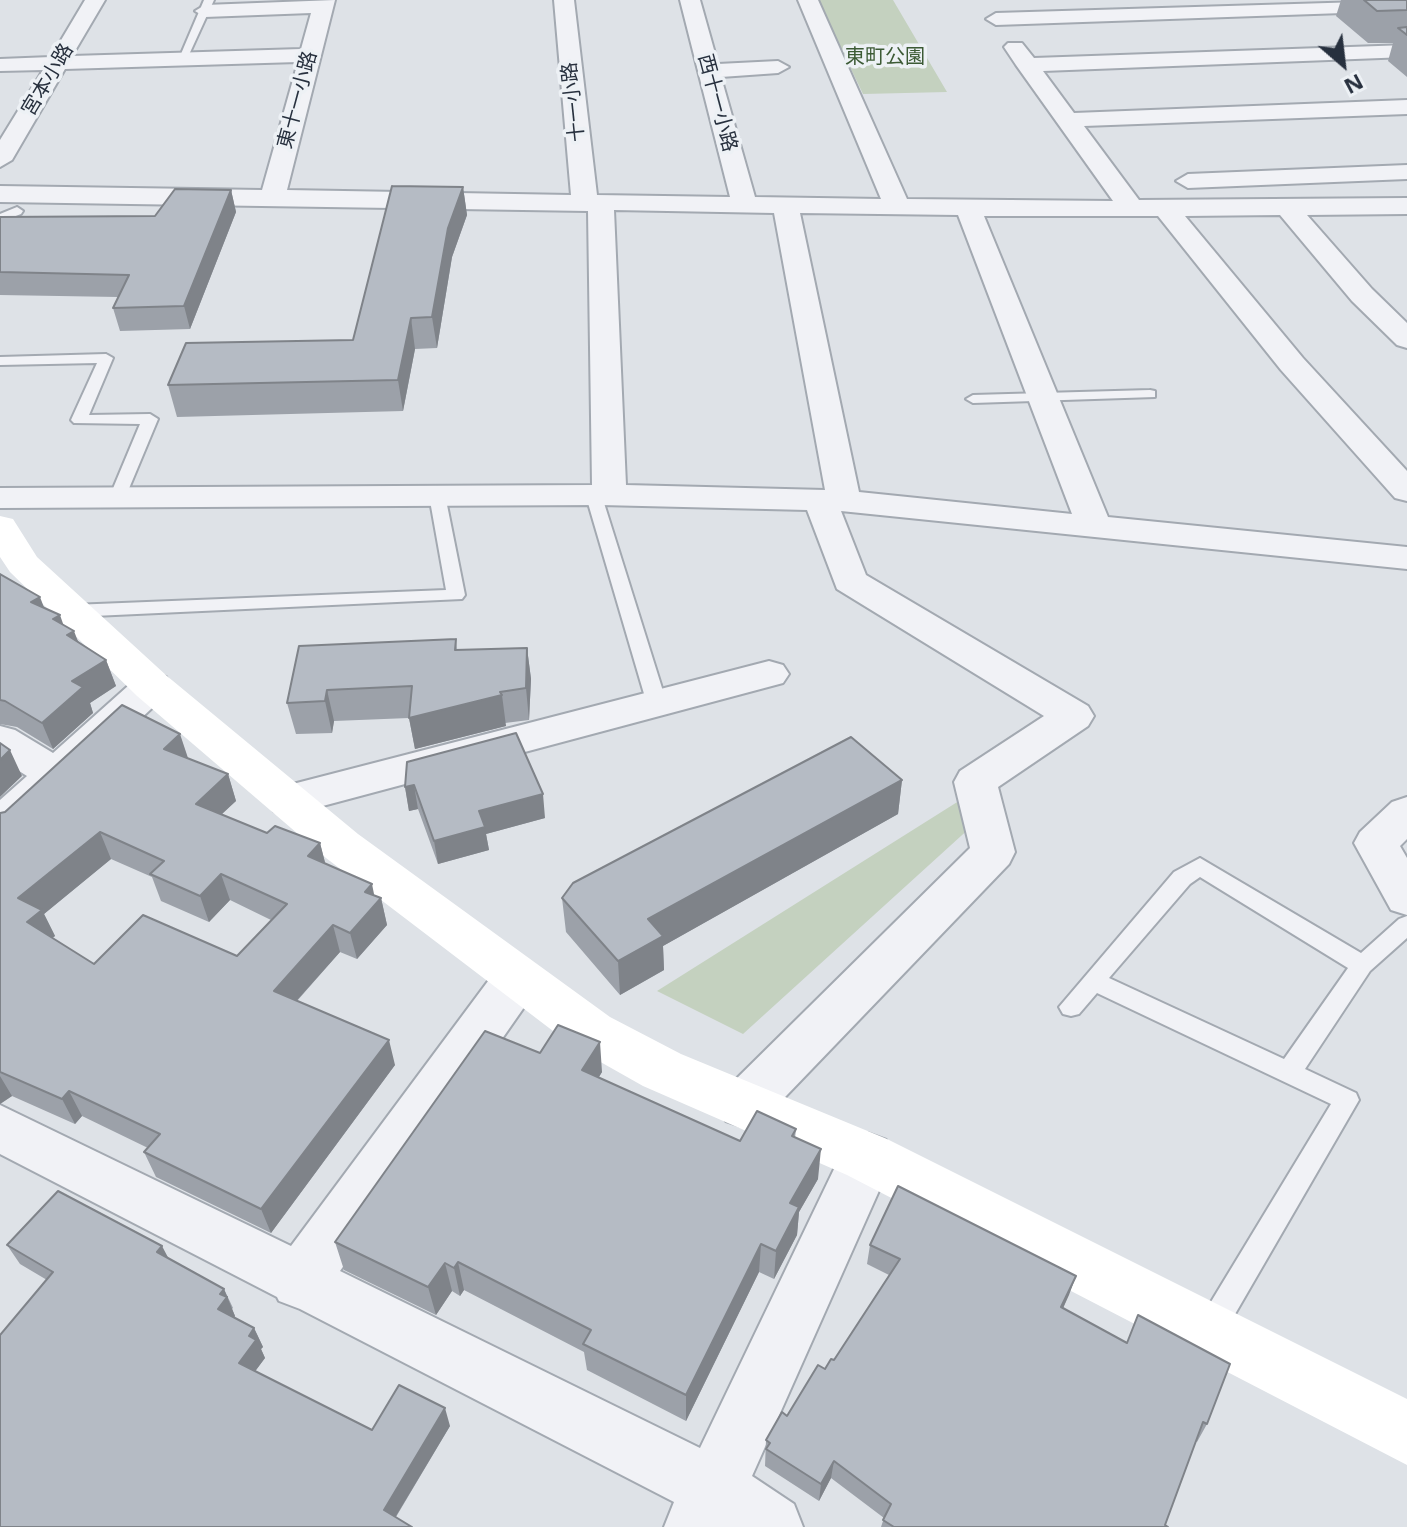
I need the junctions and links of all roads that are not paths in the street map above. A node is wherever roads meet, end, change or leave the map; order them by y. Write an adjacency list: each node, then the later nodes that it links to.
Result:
1 (95, 0): 13 (street, 宮本小路)
2 (564, 0): 26 (street, 十一小路)
3 (690, 0): 17 (street, 西十一小路)
4 (808, 0): 31 (street)
5 (982, 0): 9 (street)
6 (324, 4): 7 (street); 11 (street, 東十一小路)
7 (207, 5): 12 (lane)
8 (1399, 6): 9 (street)
9 (996, 19): 15 (street)
10 (1407, 51): 15 (street)
11 (310, 55): 12 (street); 24 (street, 東十一小路)
12 (182, 59): 13 (street)
13 (58, 63): 14 (street); 20 (street, 宮本小路)
14 (0, 65)
15 (1027, 65): 19 (street)
16 (778, 67): 17 (street)
17 (709, 71): 27 (street, 西十一小路)
18 (1407, 107): 19 (street)
19 (1067, 120): 22 (street)
20 (0, 160)
21 (1407, 172): 23 (street)
22 (1114, 184): 23 (street); 33 (street)
23 (1157, 191): 30 (street); 33 (street); 41 (street)
24 (272, 199): 25 (street); 26 (street)
25 (8, 202): 34 (lane)
26 (593, 204): 27 (street); 44 (street, 十一小路)
27 (745, 206): 28 (street)
28 (786, 206): 31 (street); 47 (street)
29 (1407, 206): 30 (street)
30 (1287, 207): 35 (street)
31 (898, 208): 32 (street)
32 (968, 208): 33 (street); 38 (street)
33 (1132, 209)
34 (0, 218)
35 (1407, 339)
36 (0, 361): 46 (lane)
37 (1150, 394): 38 (lane)
38 (1042, 395): 39 (lane); 48 (street)
39 (973, 399)
40 (1407, 446): 41 (street)
41 (1370, 450): 42 (street)
42 (1407, 491)
43 (437, 495): 44 (street); 46 (street); 51 (lane)
44 (601, 495): 47 (street); 54 (lane)
45 (0, 498): 46 (street)
46 (117, 498)
47 (832, 500): 48 (street); 67 (street)
48 (1093, 524): 50 (street)
49 (0, 527): 51 (street)
50 (1407, 558)
51 (72, 611): 53 (street)
52 (769, 674): 54 (street)
53 (152, 686): 56 (street); 57 (street)
54 (657, 704): 57 (street)
55 (0, 740): 56 (street)
56 (55, 773): 59 (street)
57 (289, 800): 63 (street)
58 (1407, 813): 60 (street)
59 (0, 825)
60 (1407, 898)
61 (1407, 925): 62 (lane)
62 (1362, 965): 64 (lane); 66 (lane)
63 (517, 979): 67 (street); 70 (street)
64 (1093, 981): 65 (lane); 66 (lane)
65 (1071, 1007)
66 (1289, 1072): 71 (lane)
67 (744, 1105): 69 (street)
68 (0, 1128): 70 (street)
69 (867, 1157): 71 (street); 73 (street)
70 (299, 1282): 73 (street)
71 (1209, 1331): 72 (street)
72 (1407, 1433)
73 (706, 1508): 74 (street)
74 (771, 1527)

